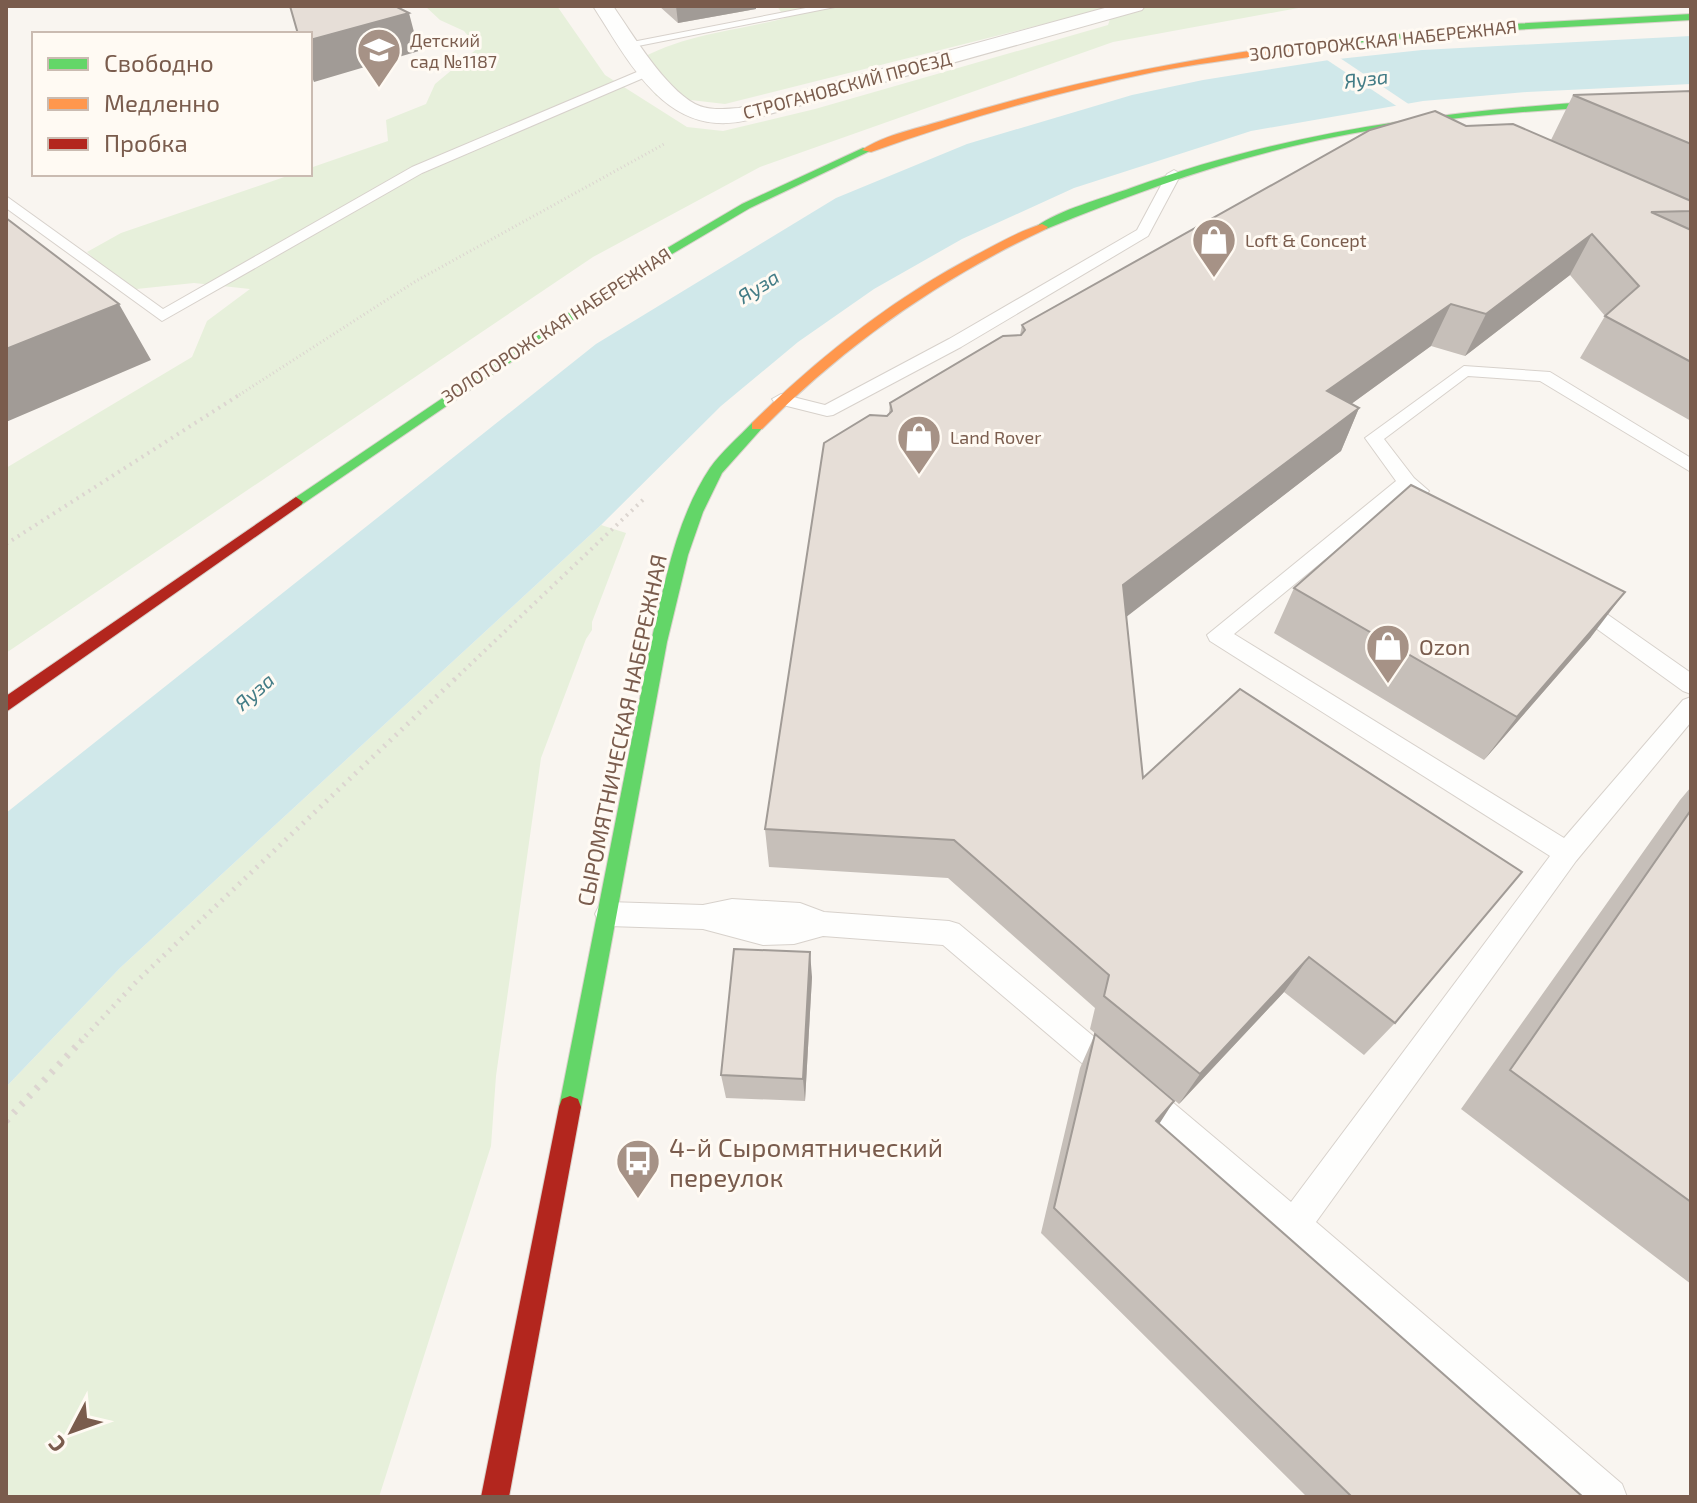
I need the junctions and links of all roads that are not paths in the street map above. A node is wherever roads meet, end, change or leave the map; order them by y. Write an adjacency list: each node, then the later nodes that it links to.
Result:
1 (603, 6): 5 (street, СТРОГАНОВСКИЙ ПРОЕЗД)
2 (833, 6): 5 (lane)
3 (1135, 6): 6 (street, СТРОГАНОВСКИЙ ПРОЕЗД)
4 (1691, 17): 22 (main road, ЗОЛОТОРОЖСКАЯ НАБЕРЕЖНАЯ)
5 (628, 44): 6 (street, СТРОГАНОВСКИЙ ПРОЕЗД)
6 (651, 70): 11 (lane)
7 (1691, 100): 8 (main road, СЫРОМЯТНИЧЕСКАЯ НАБЕРЕЖНАЯ)
8 (1427, 119): 9 (street); 10 (main road, СЫРОМЯТНИЧЕСКАЯ НАБЕРЕЖНАЯ)
9 (1466, 138)
10 (1174, 174): 12 (lane); 14 (main road, СЫРОМЯТНИЧЕСКАЯ НАБЕРЕЖНАЯ)
11 (6, 200)
12 (955, 343): 13 (lane); 15 (lane)
13 (976, 356)
14 (781, 399): 15 (lane); 25 (main road, СЫРОМЯТНИЧЕСКАЯ НАБЕРЕЖНАЯ)
15 (827, 411): 16 (lane)
16 (846, 428)
17 (1691, 466): 18 (lane)
18 (1407, 482): 19 (lane); 24 (lane)
19 (1433, 501)
20 (1562, 593): 21 (lane)
21 (1691, 685)
22 (6, 705)
23 (1691, 706): 24 (lane)
24 (1567, 853): 26 (lane)
25 (608, 914): 26 (lane); 27 (main road, СЫРОМЯТНИЧЕСКАЯ НАБЕРЕЖНАЯ)
26 (1294, 1225): 28 (lane)
27 (495, 1497)
28 (1609, 1497)

